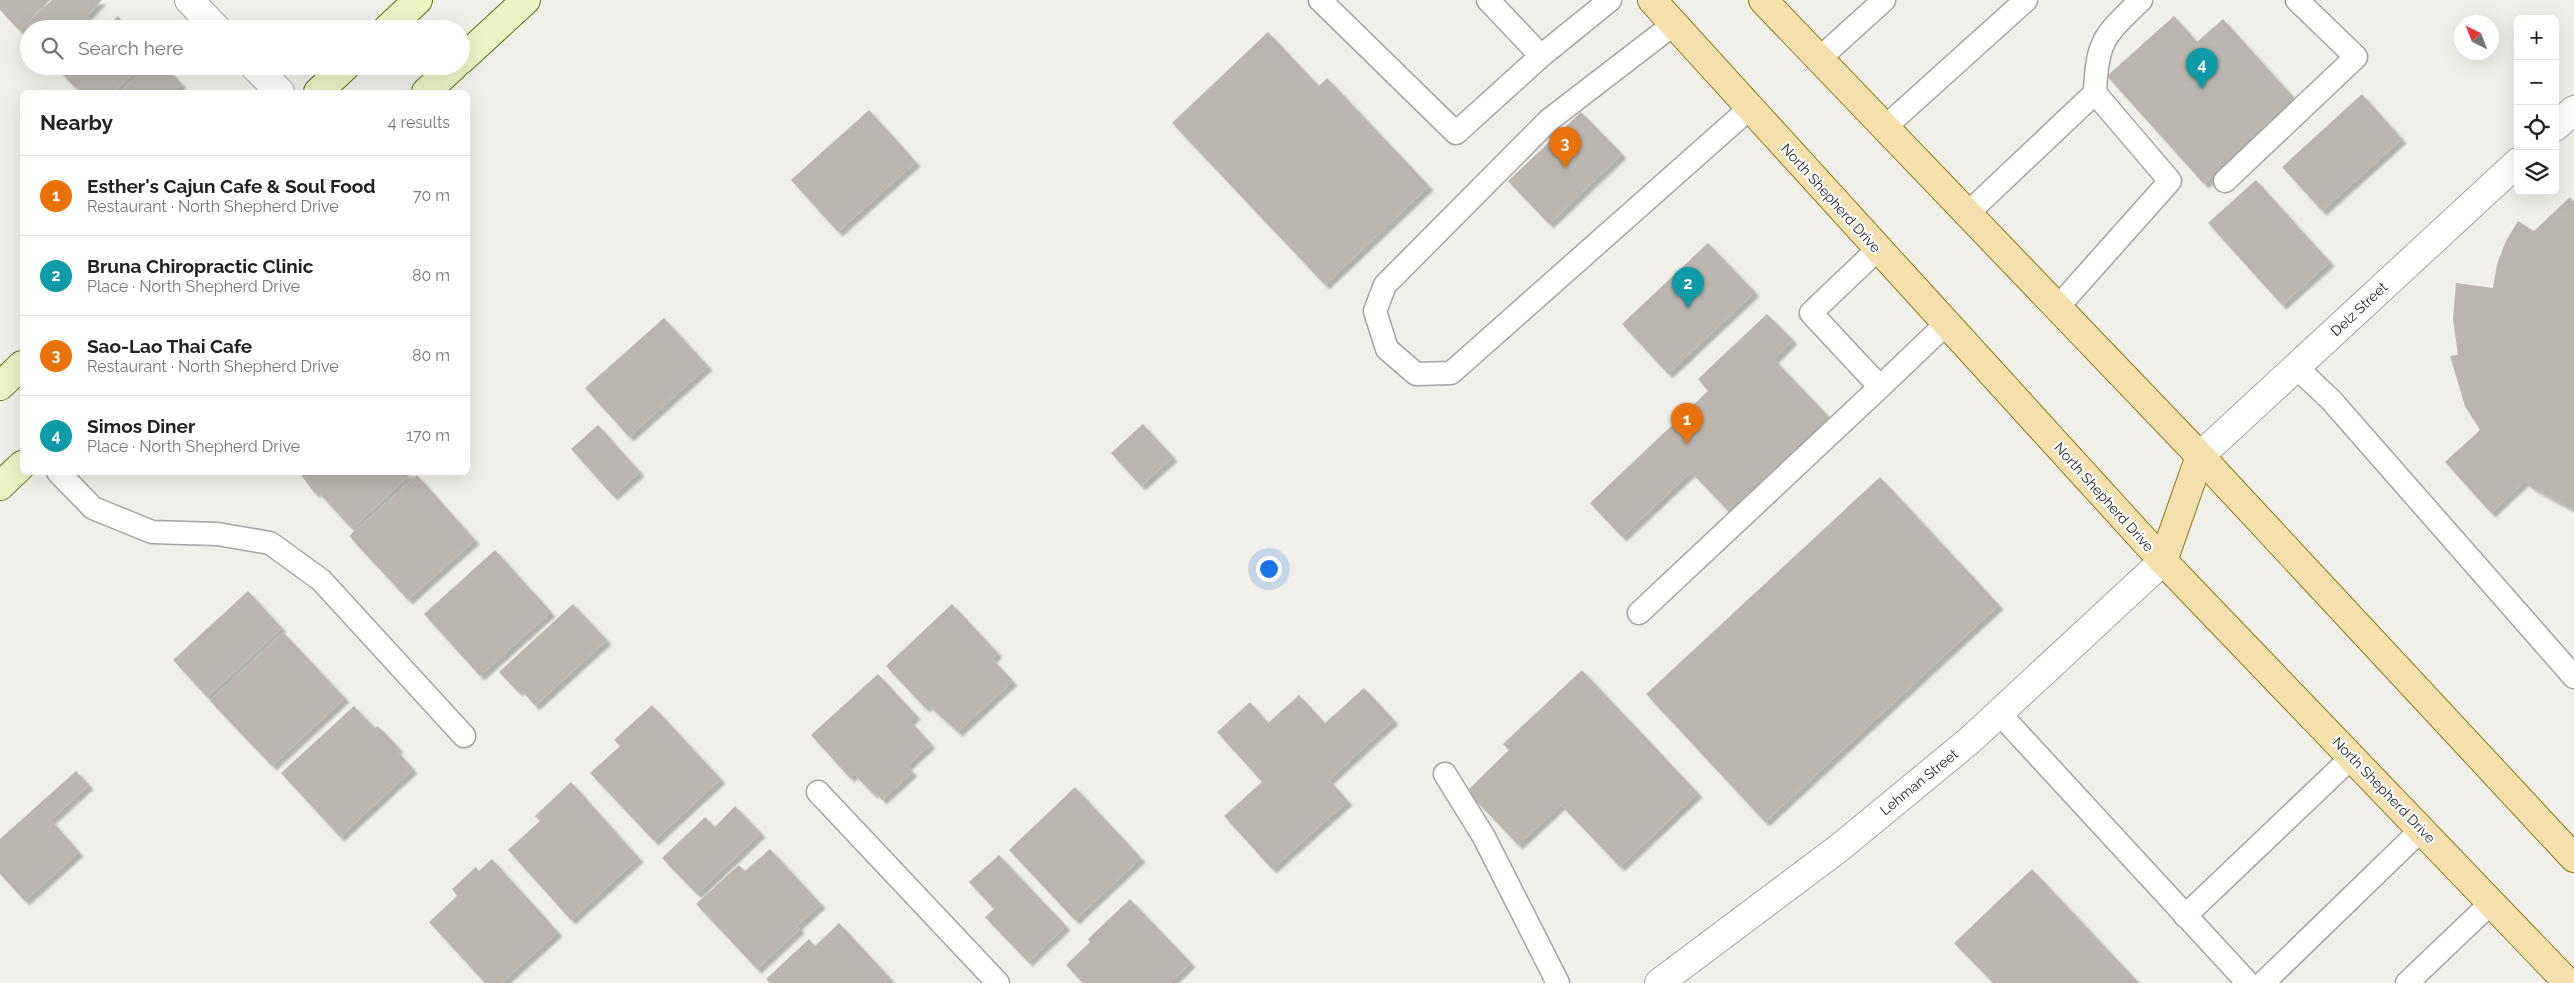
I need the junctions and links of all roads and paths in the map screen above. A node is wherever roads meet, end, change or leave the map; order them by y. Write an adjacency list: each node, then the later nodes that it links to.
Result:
1 (189, 0): 13 (street)
2 (418, 0): 14 (main road)
3 (526, 0): 16 (main road)
4 (1320, 0): 17 (lane)
5 (1488, 0): 17 (lane)
6 (1610, 0): 17 (lane)
7 (1652, 0): 15 (main road, North Shepherd Drive)
8 (1763, 0): 18 (main road)
9 (1884, 0): 18 (lane)
10 (2026, 0): 29 (lane)
11 (2141, 0): 25 (lane)
12 (2297, 0): 31 (lane)
13 (208, 20)
14 (396, 20)
15 (1674, 24): 26 (main road, North Shepherd Drive); 26 (lane)
16 (470, 52)
17 (1541, 56)
18 (1819, 59): 29 (main road)
19 (263, 75): 22 (street)
20 (336, 75): 23 (main road)
21 (444, 75): 24 (main road)
22 (278, 90)
23 (320, 90)
24 (428, 90)
25 (2095, 93): 32 (lane); 34 (lane)
26 (1750, 108): 33 (main road, North Shepherd Drive)
27 (2574, 110): 28 (street)
28 (2559, 123)
29 (1884, 128): 32 (main road)
30 (2514, 166): 37 (street, Delz Street)
31 (2225, 181)
32 (1967, 214): 34 (main road)
33 (1878, 250): 35 (main road, North Shepherd Drive); 39 (lane)
34 (2057, 308): 40 (main road)
35 (1946, 324): 39 (lane); 42 (main road, North Shepherd Drive)
36 (20, 367): 38 (main road)
37 (2296, 367): 40 (street, Delz Street); 44 (lane)
38 (0, 386)
39 (1880, 387): 43 (lane)
40 (2200, 456): 42 (main road); 51 (main road)
41 (61, 475): 46 (lane)
42 (2163, 561): 45 (street, Lehman Street); 47 (main road, North Shepherd Drive)
43 (1639, 614)
44 (2574, 677)
45 (1999, 713): 53 (lane); 56 (street, Lehman Street)
46 (464, 736)
47 (2352, 757): 50 (main road, North Shepherd Drive); 53 (lane)
48 (1445, 774): 55 (lane)
49 (818, 792): 54 (lane)
50 (2422, 829): 52 (main road, North Shepherd Drive); 58 (lane)
51 (2574, 858)
52 (2492, 902): 59 (lane); 60 (main road, North Shepherd Drive)
53 (2185, 916): 57 (lane)
54 (998, 983)
55 (1558, 983)
56 (1659, 983)
57 (2248, 983)
58 (2263, 983)
59 (2407, 983)
60 (2568, 983)

